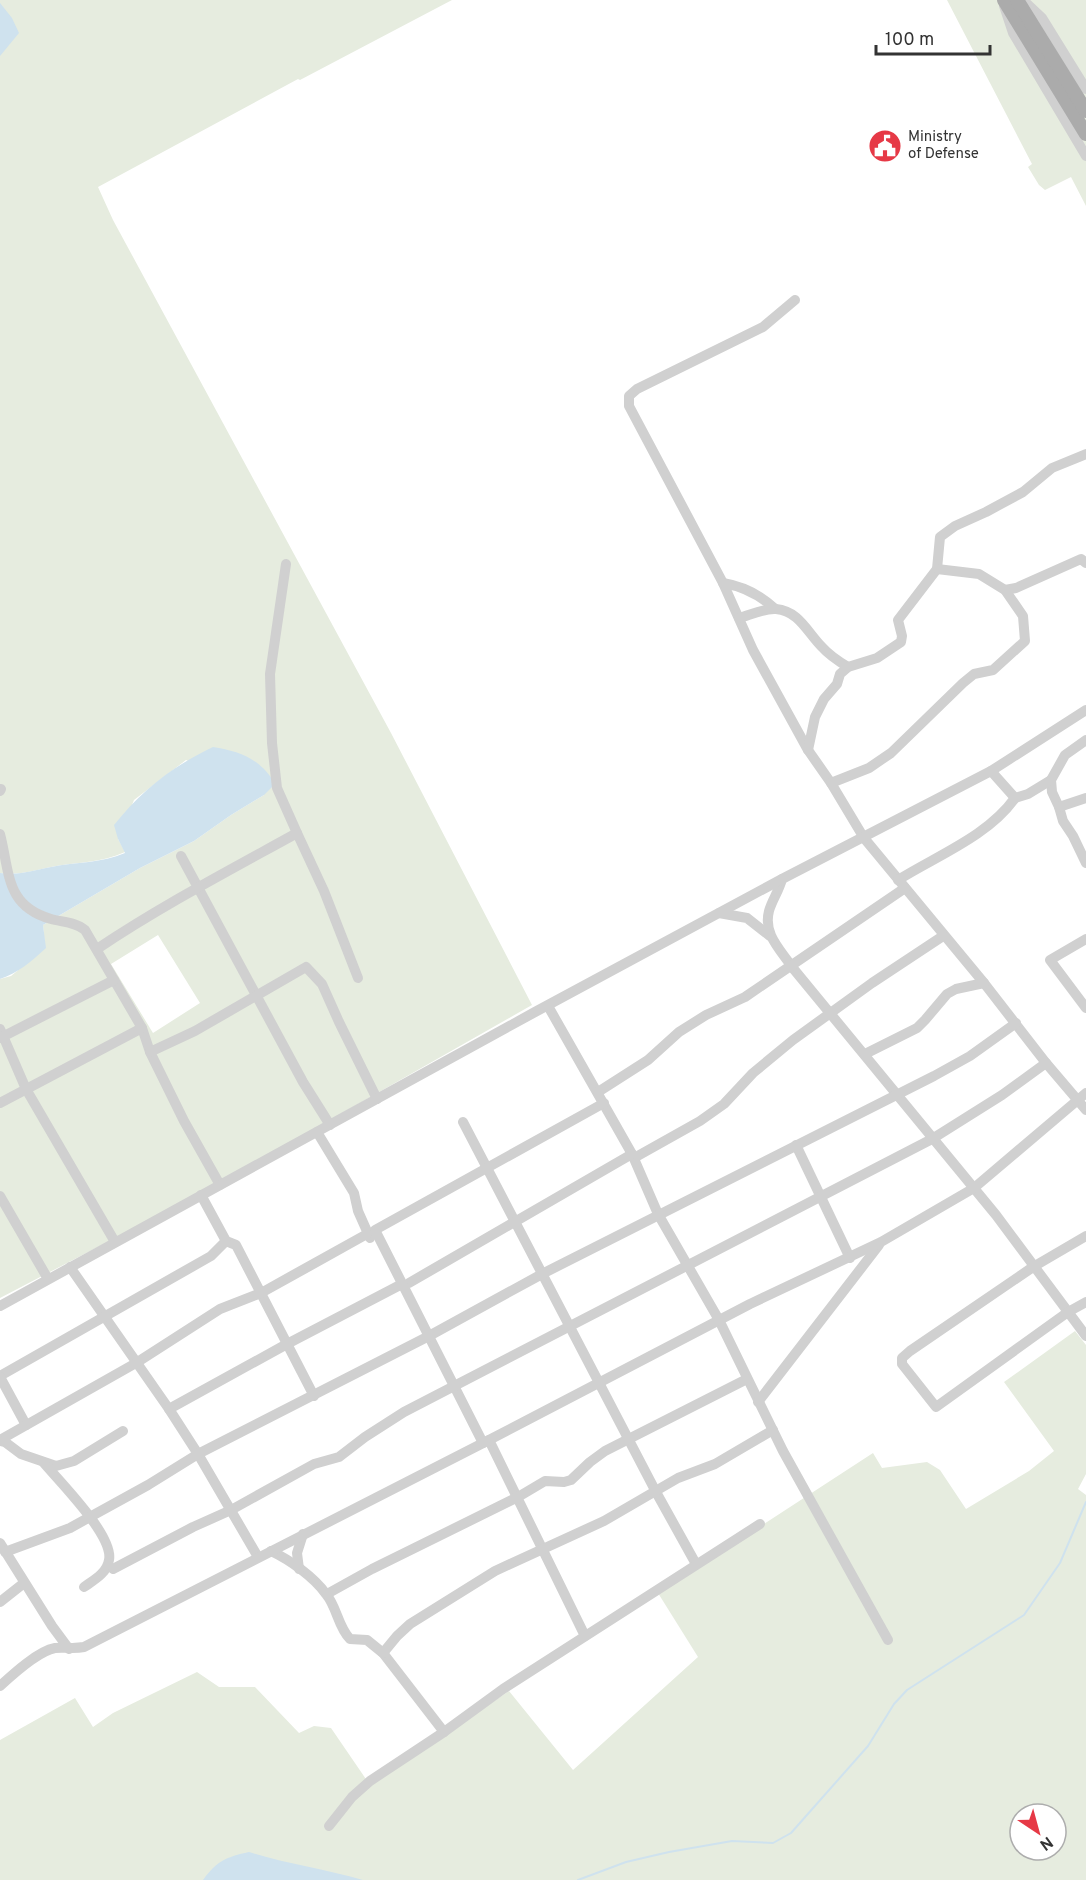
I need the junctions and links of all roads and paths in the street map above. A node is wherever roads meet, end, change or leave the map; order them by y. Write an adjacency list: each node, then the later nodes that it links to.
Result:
1 (1003, 0): 6 (main road); 7 (street)
2 (1017, 0): 5 (main road)
3 (1023, 0): 4 (street)
4 (1086, 89)
5 (1086, 111)
6 (1086, 134)
7 (1086, 156)
8 (795, 300): 13 (street)
9 (1086, 454): 12 (street)
10 (1086, 562): 14 (street)
11 (286, 564): 27 (street)
12 (937, 569): 14 (street); 17 (street)
13 (723, 583): 15 (street); 16 (street)
14 (1005, 590): 23 (street)
15 (774, 608): 16 (street); 17 (street)
16 (739, 618): 20 (street)
17 (848, 667): 20 (street)
18 (1086, 710): 21 (street)
19 (1086, 740): 22 (street)
20 (808, 750): 23 (street)
21 (991, 771): 24 (street); 29 (street)
22 (1051, 780): 24 (street); 26 (street)
23 (831, 783): 29 (street)
24 (1015, 798): 33 (street)
25 (1086, 798): 26 (street)
26 (1059, 807): 31 (street)
27 (297, 833): 34 (street); 41 (street)
28 (0, 834): 39 (street)
29 (864, 838): 32 (street); 33 (street)
30 (181, 856): 34 (street)
31 (1086, 863)
32 (782, 879): 35 (street); 36 (street)
33 (902, 884): 37 (street); 40 (street)
34 (197, 888): 39 (street); 44 (street)
35 (719, 913): 36 (street); 45 (street)
36 (770, 936): 40 (street)
37 (944, 936): 43 (street); 47 (street)
38 (1086, 939): 46 (street)
39 (97, 949): 42 (street)
40 (792, 967): 47 (street); 55 (street)
41 (358, 978)
42 (114, 980): 49 (street); 50 (street)
43 (984, 983): 48 (street); 52 (street)
44 (257, 995): 51 (street); 58 (street); 64 (street)
45 (548, 1005): 55 (street); 58 (street)
46 (1086, 1008)
47 (829, 1013): 52 (street); 68 (street)
48 (1016, 1023): 53 (street); 57 (street)
49 (142, 1028): 51 (street); 54 (street)
50 (1, 1035): 54 (street)
51 (150, 1052): 70 (street)
52 (865, 1054): 57 (street)
53 (1046, 1063): 59 (street); 66 (street)
54 (26, 1089): 60 (street); 80 (street)
55 (598, 1092): 61 (street)
56 (1086, 1093): 59 (street)
57 (897, 1094): 66 (street); 67 (street)
58 (378, 1099): 64 (street)
59 (1077, 1101): 62 (street); 71 (street)
60 (0, 1103)
61 (604, 1103): 68 (street); 69 (street)
62 (1086, 1110)
63 (463, 1122): 69 (street)
64 (330, 1125): 65 (street)
65 (317, 1132): 70 (street); 77 (street)
66 (932, 1139): 71 (street); 74 (street)
67 (796, 1145): 74 (street); 75 (street)
68 (633, 1156): 75 (street); 76 (street)
69 (488, 1167): 76 (street); 96 (street)
70 (220, 1185): 72 (street)
71 (974, 1188): 81 (street); 85 (street)
72 (201, 1195): 79 (street); 80 (street)
73 (0, 1196): 87 (street)
74 (822, 1197): 82 (street); 83 (street)
75 (658, 1214): 83 (street); 86 (street)
76 (516, 1220): 86 (street); 88 (street)
77 (367, 1234): 88 (street); 89 (street)
78 (1086, 1236): 85 (street)
79 (226, 1241): 89 (street); 93 (street)
80 (115, 1242): 84 (street)
81 (881, 1242): 82 (street); 105 (street)
82 (850, 1258): 94 (street)
83 (688, 1265): 94 (street); 95 (street)
84 (70, 1267): 87 (street); 93 (street)
85 (1033, 1267): 92 (street); 92 (street)
86 (542, 1274): 95 (street); 96 (street)
87 (48, 1279): 91 (street)
88 (406, 1284): 96 (street); 98 (street)
89 (261, 1293): 98 (street); 99 (street)
90 (1086, 1302): 92 (street)
91 (0, 1306)
92 (1068, 1312): 97 (street)
93 (105, 1317): 99 (street); 100 (street)
94 (719, 1320): 101 (street); 102 (street)
95 (570, 1326): 102 (street); 103 (street)
96 (429, 1336): 103 (street); 104 (street)
97 (1086, 1336)
98 (286, 1344): 104 (street); 106 (street)
99 (136, 1363): 106 (street); 107 (street)
100 (0, 1376): 107 (street)
101 (747, 1379): 105 (street); 110 (street)
102 (599, 1382): 110 (street); 112 (street)
103 (454, 1388): 112 (street); 117 (street)
104 (314, 1396): 113 (street)
105 (758, 1402): 108 (street)
106 (169, 1409): 113 (street)
107 (26, 1425): 111 (street)
108 (773, 1430): 115 (street); 133 (street)
109 (123, 1431): 114 (street)
110 (629, 1439): 115 (street); 116 (street)
111 (0, 1440): 114 (street)
112 (486, 1442): 116 (street); 120 (street)
113 (198, 1454): 117 (street); 118 (street)
114 (44, 1463): 118 (street)
115 (656, 1492): 122 (street); 125 (street)
116 (518, 1497): 122 (street); 130 (street)
117 (231, 1510): 124 (street); 126 (street)
118 (89, 1517): 121 (street); 129 (street)
119 (760, 1524): 125 (street)
120 (303, 1534): 123 (street); 127 (street)
121 (3, 1547): 128 (street)
122 (542, 1549): 132 (street); 135 (street)
123 (271, 1551): 124 (street); 127 (street)
124 (258, 1557): 134 (street)
125 (696, 1564): 132 (street)
126 (113, 1569)
127 (299, 1569): 130 (street)
128 (24, 1582): 131 (street); 134 (street)
129 (84, 1587)
130 (327, 1594): 135 (street)
131 (0, 1602)
132 (585, 1636): 137 (street)
133 (888, 1640)
134 (69, 1649): 136 (street)
135 (383, 1653): 137 (street)
136 (0, 1686)
137 (444, 1732): 138 (street)
138 (329, 1826)

